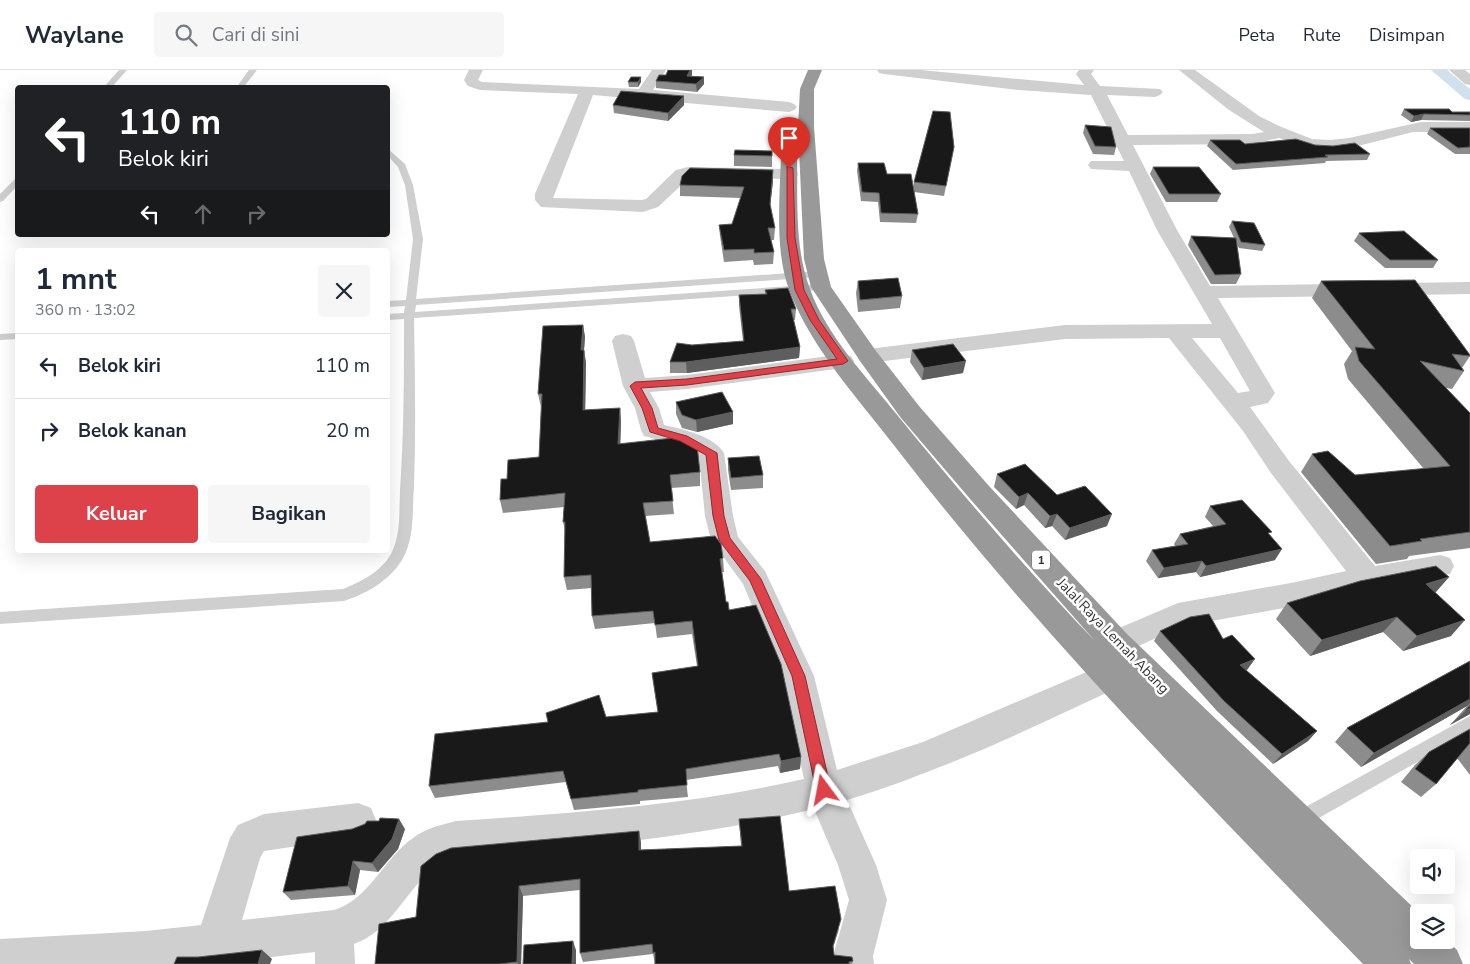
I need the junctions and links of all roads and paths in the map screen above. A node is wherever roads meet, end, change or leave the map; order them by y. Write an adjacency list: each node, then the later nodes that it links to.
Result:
1 (123, 70): 12 (lane)
2 (253, 70): 13 (lane)
3 (476, 70): 14 (street)
4 (659, 70): 17 (street)
5 (797, 70): 18 (highway, Jalal Raya Lemah Abang / 1)
6 (815, 70): 28 (highway, Jalal Raya Lemah Abang / 1)
7 (884, 70): 15 (street)
8 (1087, 70): 15 (street)
9 (1186, 70): 20 (street)
10 (1456, 70): 11 (street)
11 (1470, 81)
12 (109, 85)
13 (241, 85)
14 (587, 90): 17 (street); 25 (street)
15 (1097, 92): 16 (street); 21 (street)
16 (1155, 92)
17 (643, 94): 18 (street)
18 (789, 107): 25 (highway, Jalal Raya Lemah Abang / 1)
19 (1470, 127): 20 (street)
20 (1282, 133): 21 (street)
21 (1123, 140): 24 (street)
22 (390, 154): 32 (lane)
23 (1097, 165): 24 (street)
24 (1136, 166): 30 (street)
25 (789, 174): 28 (highway, Jalal Raya Lemah Abang / 1)
26 (15, 182): 27 (lane)
27 (0, 199)
28 (809, 282): 32 (lane); 39 (highway, Jalal Raya Lemah Abang / 1)
29 (1470, 288): 30 (street)
30 (1203, 292): 35 (street)
31 (390, 304): 32 (lane)
32 (410, 309): 33 (lane); 44 (lane)
33 (390, 316)
34 (1175, 331): 35 (street); 39 (street); 41 (street)
35 (1227, 331): 41 (street)
36 (15, 336): 37 (lane)
37 (0, 337)
38 (623, 341): 40 (street)
39 (856, 359): 40 (street); 45 (highway, Jalal Raya Lemah Abang / 1)
40 (635, 386): 47 (street)
41 (1232, 401): 43 (street)
42 (1440, 566): 43 (street)
43 (1368, 578): 45 (street)
44 (0, 618)
45 (1113, 660): 47 (street); 49 (highway, Jalal Raya Lemah Abang / 1); 55 (highway, Jalal Raya Lemah Abang / 1)
46 (1470, 723): 49 (lane)
47 (824, 790): 51 (street); 54 (street)
48 (358, 820): 50 (street)
49 (1297, 821): 56 (highway, Jalal Raya Lemah Abang / 1)
50 (215, 943): 51 (street); 52 (street)
51 (334, 947)
52 (143, 958): 53 (street)
53 (0, 959)
54 (854, 964)
55 (1391, 964)
56 (1443, 964)

